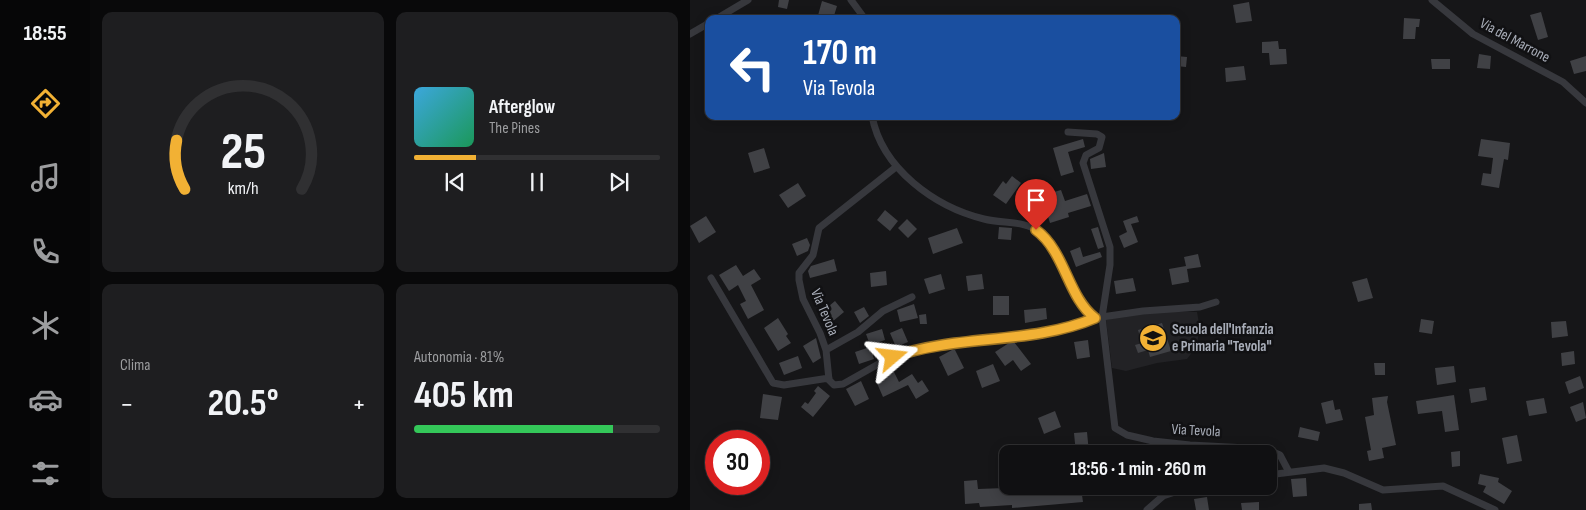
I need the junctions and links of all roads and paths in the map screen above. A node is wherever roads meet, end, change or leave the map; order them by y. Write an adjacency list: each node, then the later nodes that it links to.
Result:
1 (748, 0): 4 (street)
2 (851, 0): 5 (street)
3 (1432, 0): 8 (street, Via del Marrone)
4 (723, 15)
5 (862, 15)
6 (705, 25): 7 (street)
7 (690, 34)
8 (1586, 103)
9 (873, 120): 11 (street)
10 (1068, 132): 15 (street, Via Tevola)
11 (896, 167): 15 (street); 16 (street, Via Tevola)
12 (711, 278): 17 (street)
13 (912, 297): 16 (street)
14 (1216, 302): 15 (street)
15 (1098, 318): 17 (street); 18 (street, Via Tevola)
16 (826, 350): 17 (street, Via Tevola)
17 (828, 378)
18 (1288, 472): 19 (street); 22 (street)
19 (1277, 473)
20 (1167, 495): 21 (street)
21 (1147, 510)
22 (1495, 510)

